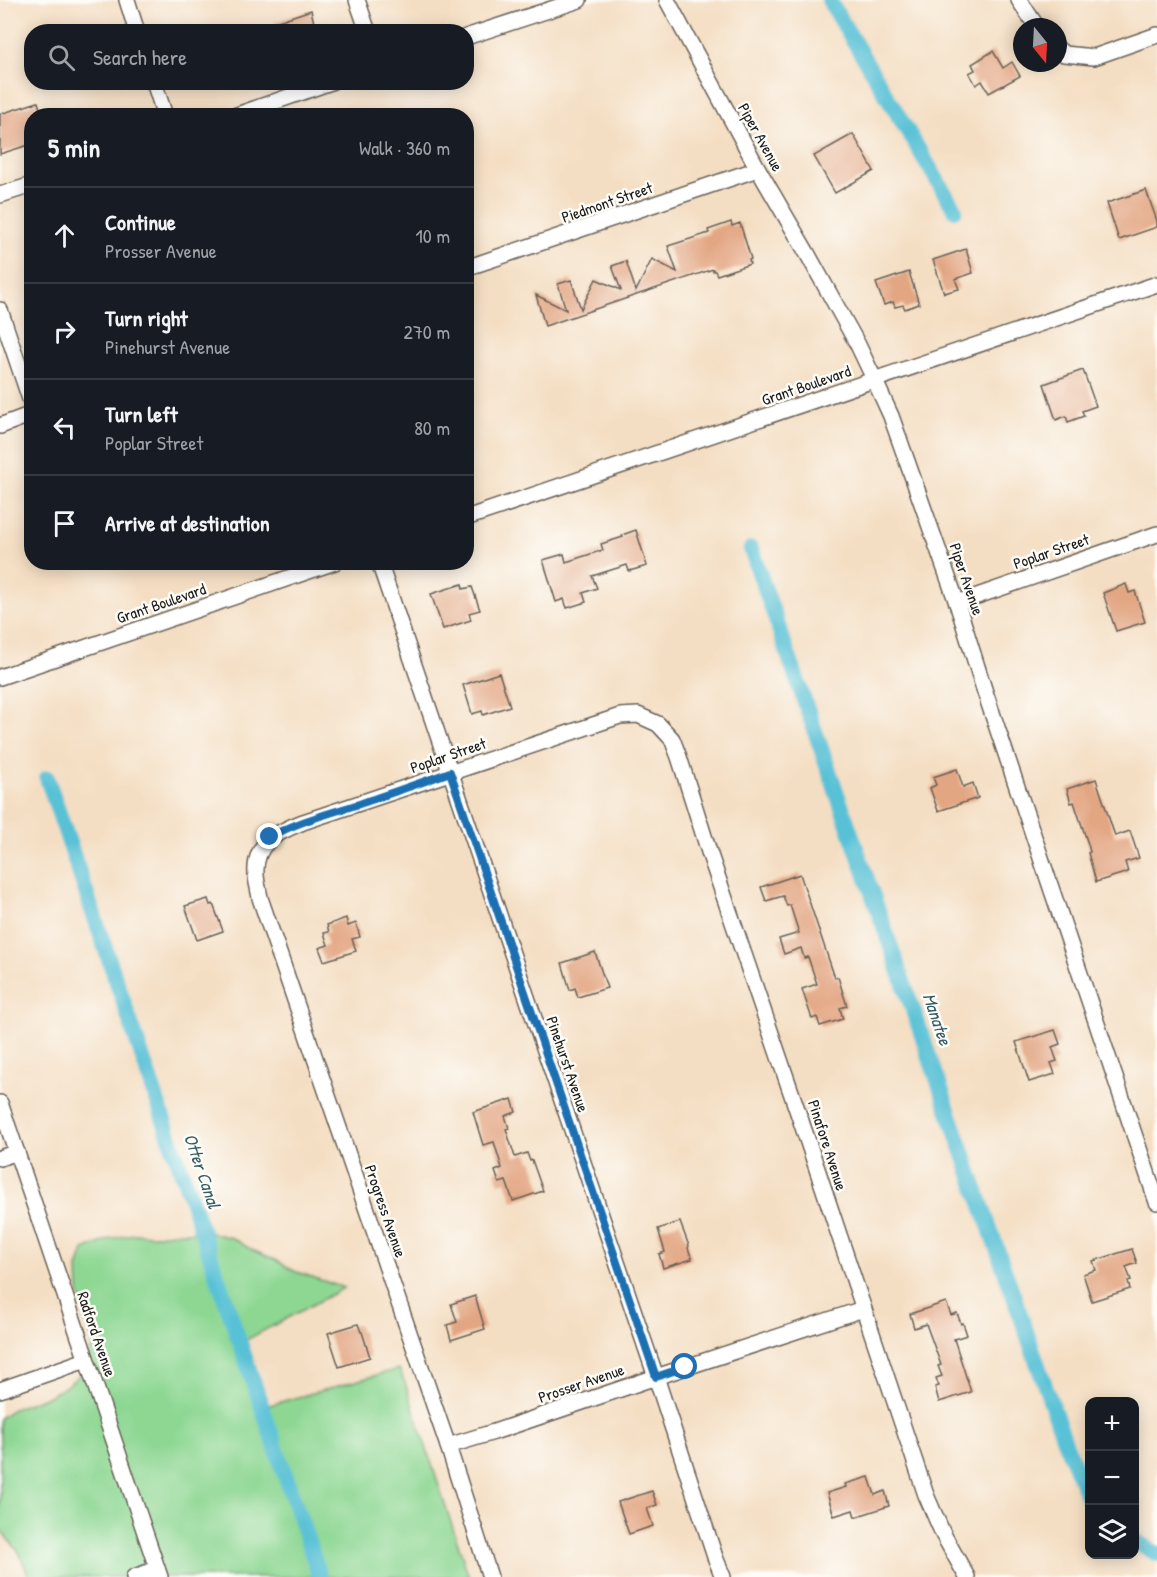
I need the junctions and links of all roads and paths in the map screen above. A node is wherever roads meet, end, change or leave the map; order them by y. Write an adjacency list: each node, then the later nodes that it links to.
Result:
1 (127, 0): 7 (street)
2 (357, 0): 8 (street)
3 (579, 0): 9 (street)
4 (667, 0): 16 (street, Piper Avenue)
5 (1019, 0): 6 (street)
6 (1031, 18)
7 (134, 24)
8 (365, 24)
9 (474, 34)
10 (1157, 35): 11 (street)
11 (1067, 52)
12 (157, 90): 14 (street)
13 (308, 90): 15 (street)
14 (162, 108)
15 (257, 108)
16 (759, 169): 19 (street, Piedmont Street); 23 (street, Piper Avenue)
17 (24, 188): 18 (street)
18 (0, 195)
19 (474, 265)
20 (1157, 284): 23 (street, Grant Boulevard)
21 (0, 310): 22 (street)
22 (24, 381)
23 (875, 381): 26 (street, Grant Boulevard); 30 (street, Piper Avenue)
24 (24, 417): 25 (street)
25 (0, 426)
26 (474, 515)
27 (1157, 534): 30 (street, Poplar Street)
28 (312, 570): 31 (street, Grant Boulevard)
29 (382, 570): 33 (street, Pinehurst Avenue)
30 (957, 603): 38 (street, Piper Avenue)
31 (0, 677)
32 (658, 724): 33 (street, Poplar Street); 39 (street, Pinafore Avenue)
33 (450, 772): 34 (street, Poplar Street); 41 (street, Pinehurst Avenue)
34 (258, 854): 43 (street, Progress Avenue)
35 (0, 1103): 36 (street, Radford Avenue)
36 (17, 1152): 37 (street); 40 (street, Radford Avenue)
37 (0, 1158)
38 (1157, 1202)
39 (863, 1309): 41 (street, Prosser Avenue); 48 (street, Pinafore Avenue)
40 (86, 1360): 42 (street); 44 (street, Radford Avenue)
41 (656, 1377): 43 (street, Prosser Avenue); 47 (street, Pinehurst Avenue)
42 (0, 1390)
43 (448, 1446): 46 (street, Progress Avenue)
44 (159, 1573): 45 (street)
45 (134, 1577)
46 (490, 1577)
47 (723, 1577)
48 (968, 1577)

